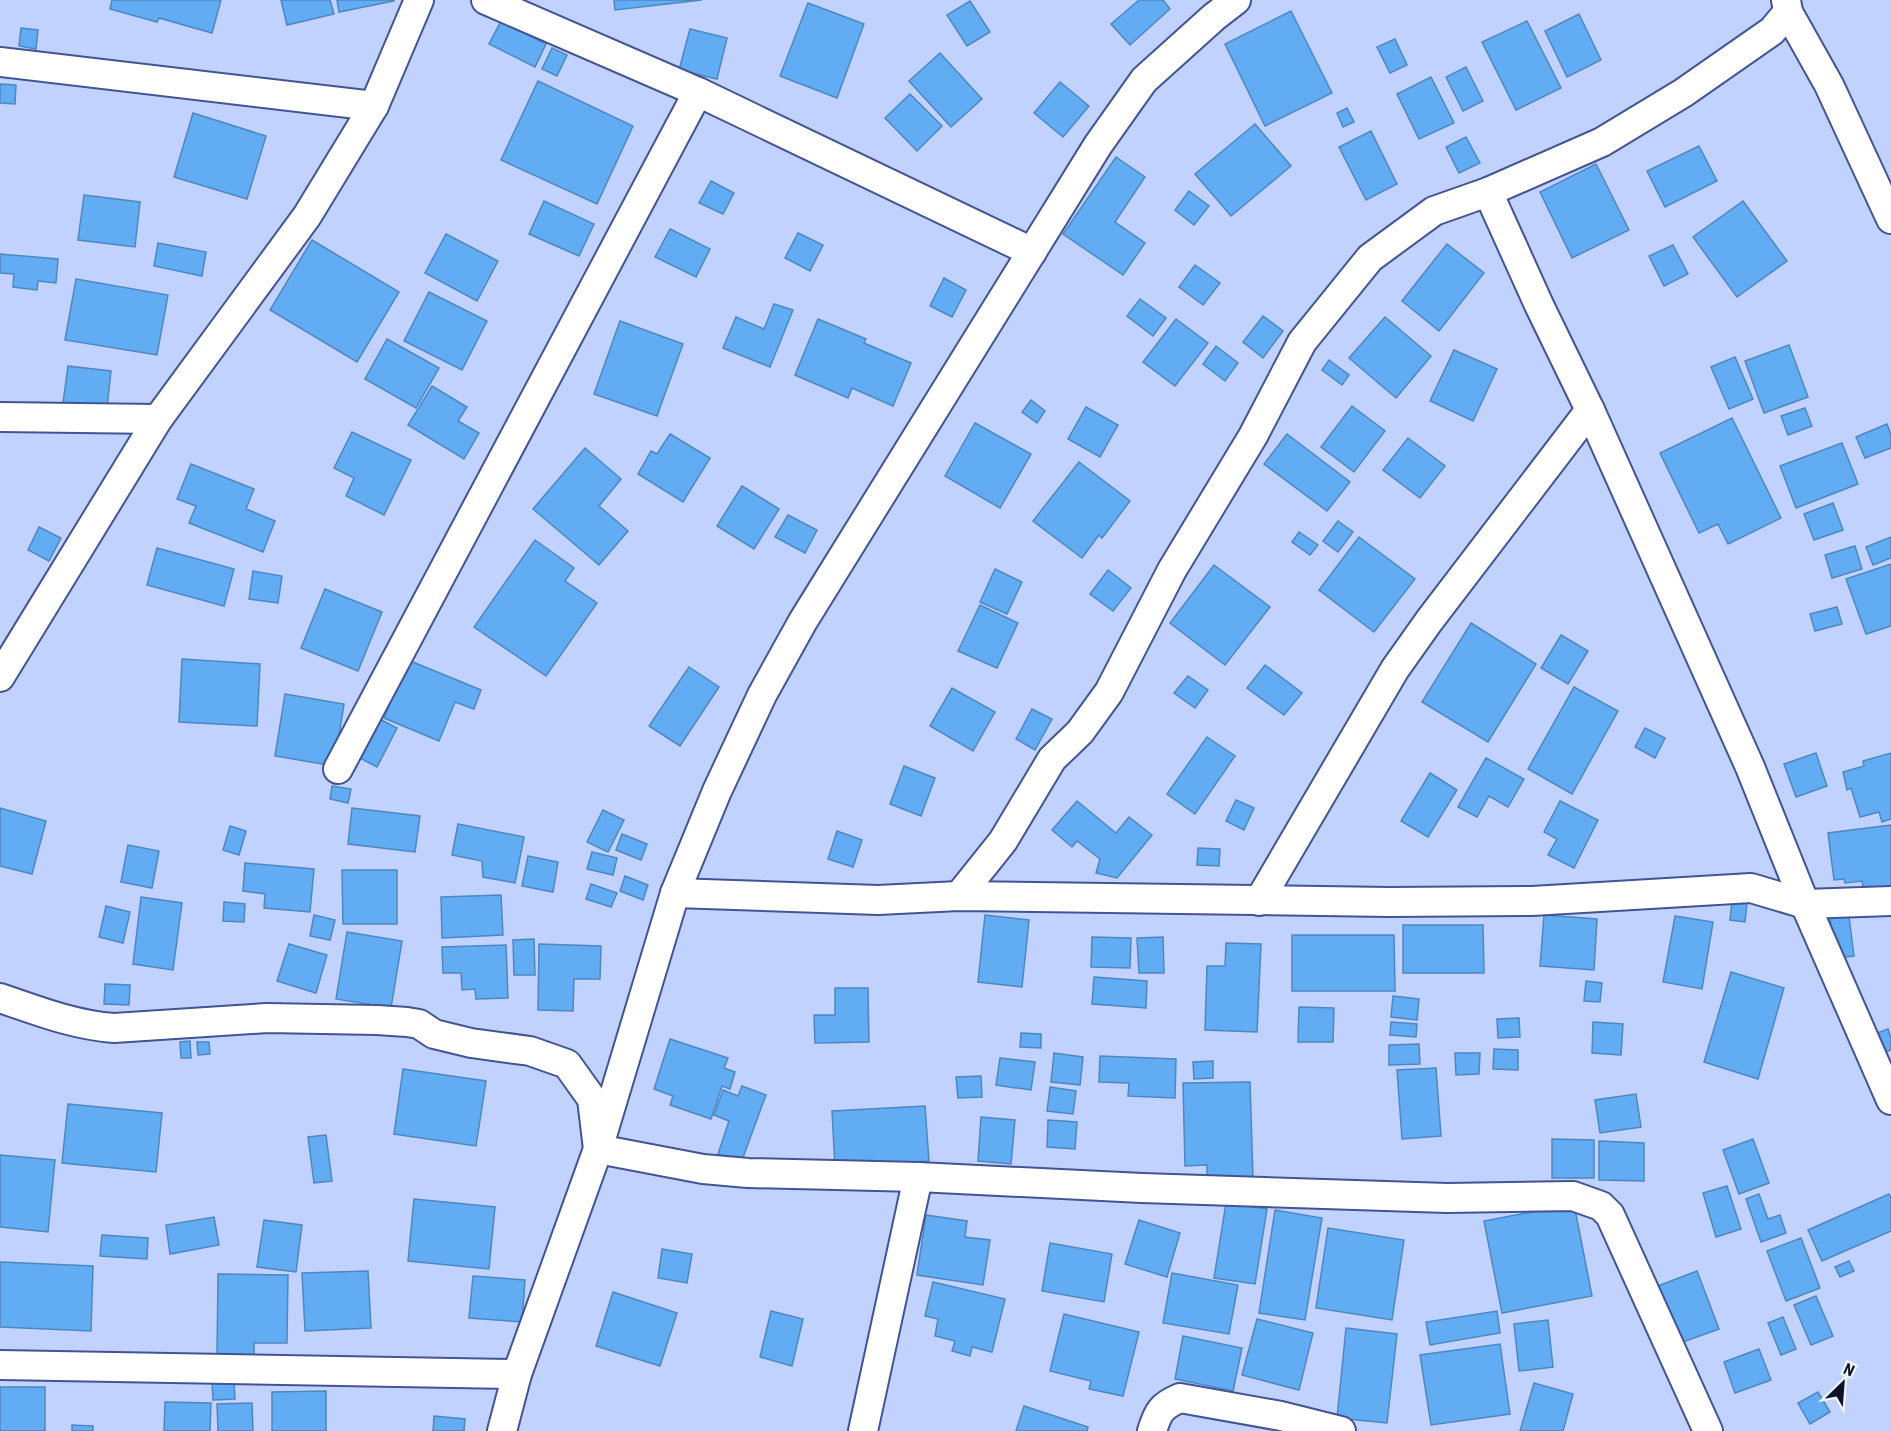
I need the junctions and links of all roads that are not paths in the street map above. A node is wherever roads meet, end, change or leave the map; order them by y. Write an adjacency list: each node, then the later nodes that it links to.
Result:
1 (419, 0): 7 (street)
2 (486, 0): 6 (street)
3 (1218, 6): 10 (street)
4 (1787, 6): 8 (street); 9 (street)
5 (0, 62): 7 (street)
6 (698, 92): 10 (street); 15 (street)
7 (374, 106): 13 (street)
8 (1488, 192): 11 (street); 17 (street)
9 (1891, 219)
10 (1032, 252): 16 (street)
11 (1590, 410): 18 (street); 20 (street)
12 (0, 417): 13 (street)
13 (158, 419): 14 (street)
14 (0, 677)
15 (338, 769)
16 (675, 893): 17 (street); 23 (street)
17 (958, 896): 18 (street)
18 (1258, 901): 20 (street)
19 (1891, 901): 20 (street)
20 (1805, 904): 22 (street)
21 (0, 999): 23 (street)
22 (1891, 1100)
23 (598, 1149): 24 (street); 26 (street)
24 (918, 1177): 28 (street); 31 (street)
25 (0, 1365): 26 (street)
26 (517, 1374): 27 (street)
27 (502, 1431)
28 (863, 1431)
29 (1152, 1431): 30 (street)
30 (1341, 1431)
31 (1708, 1431)

